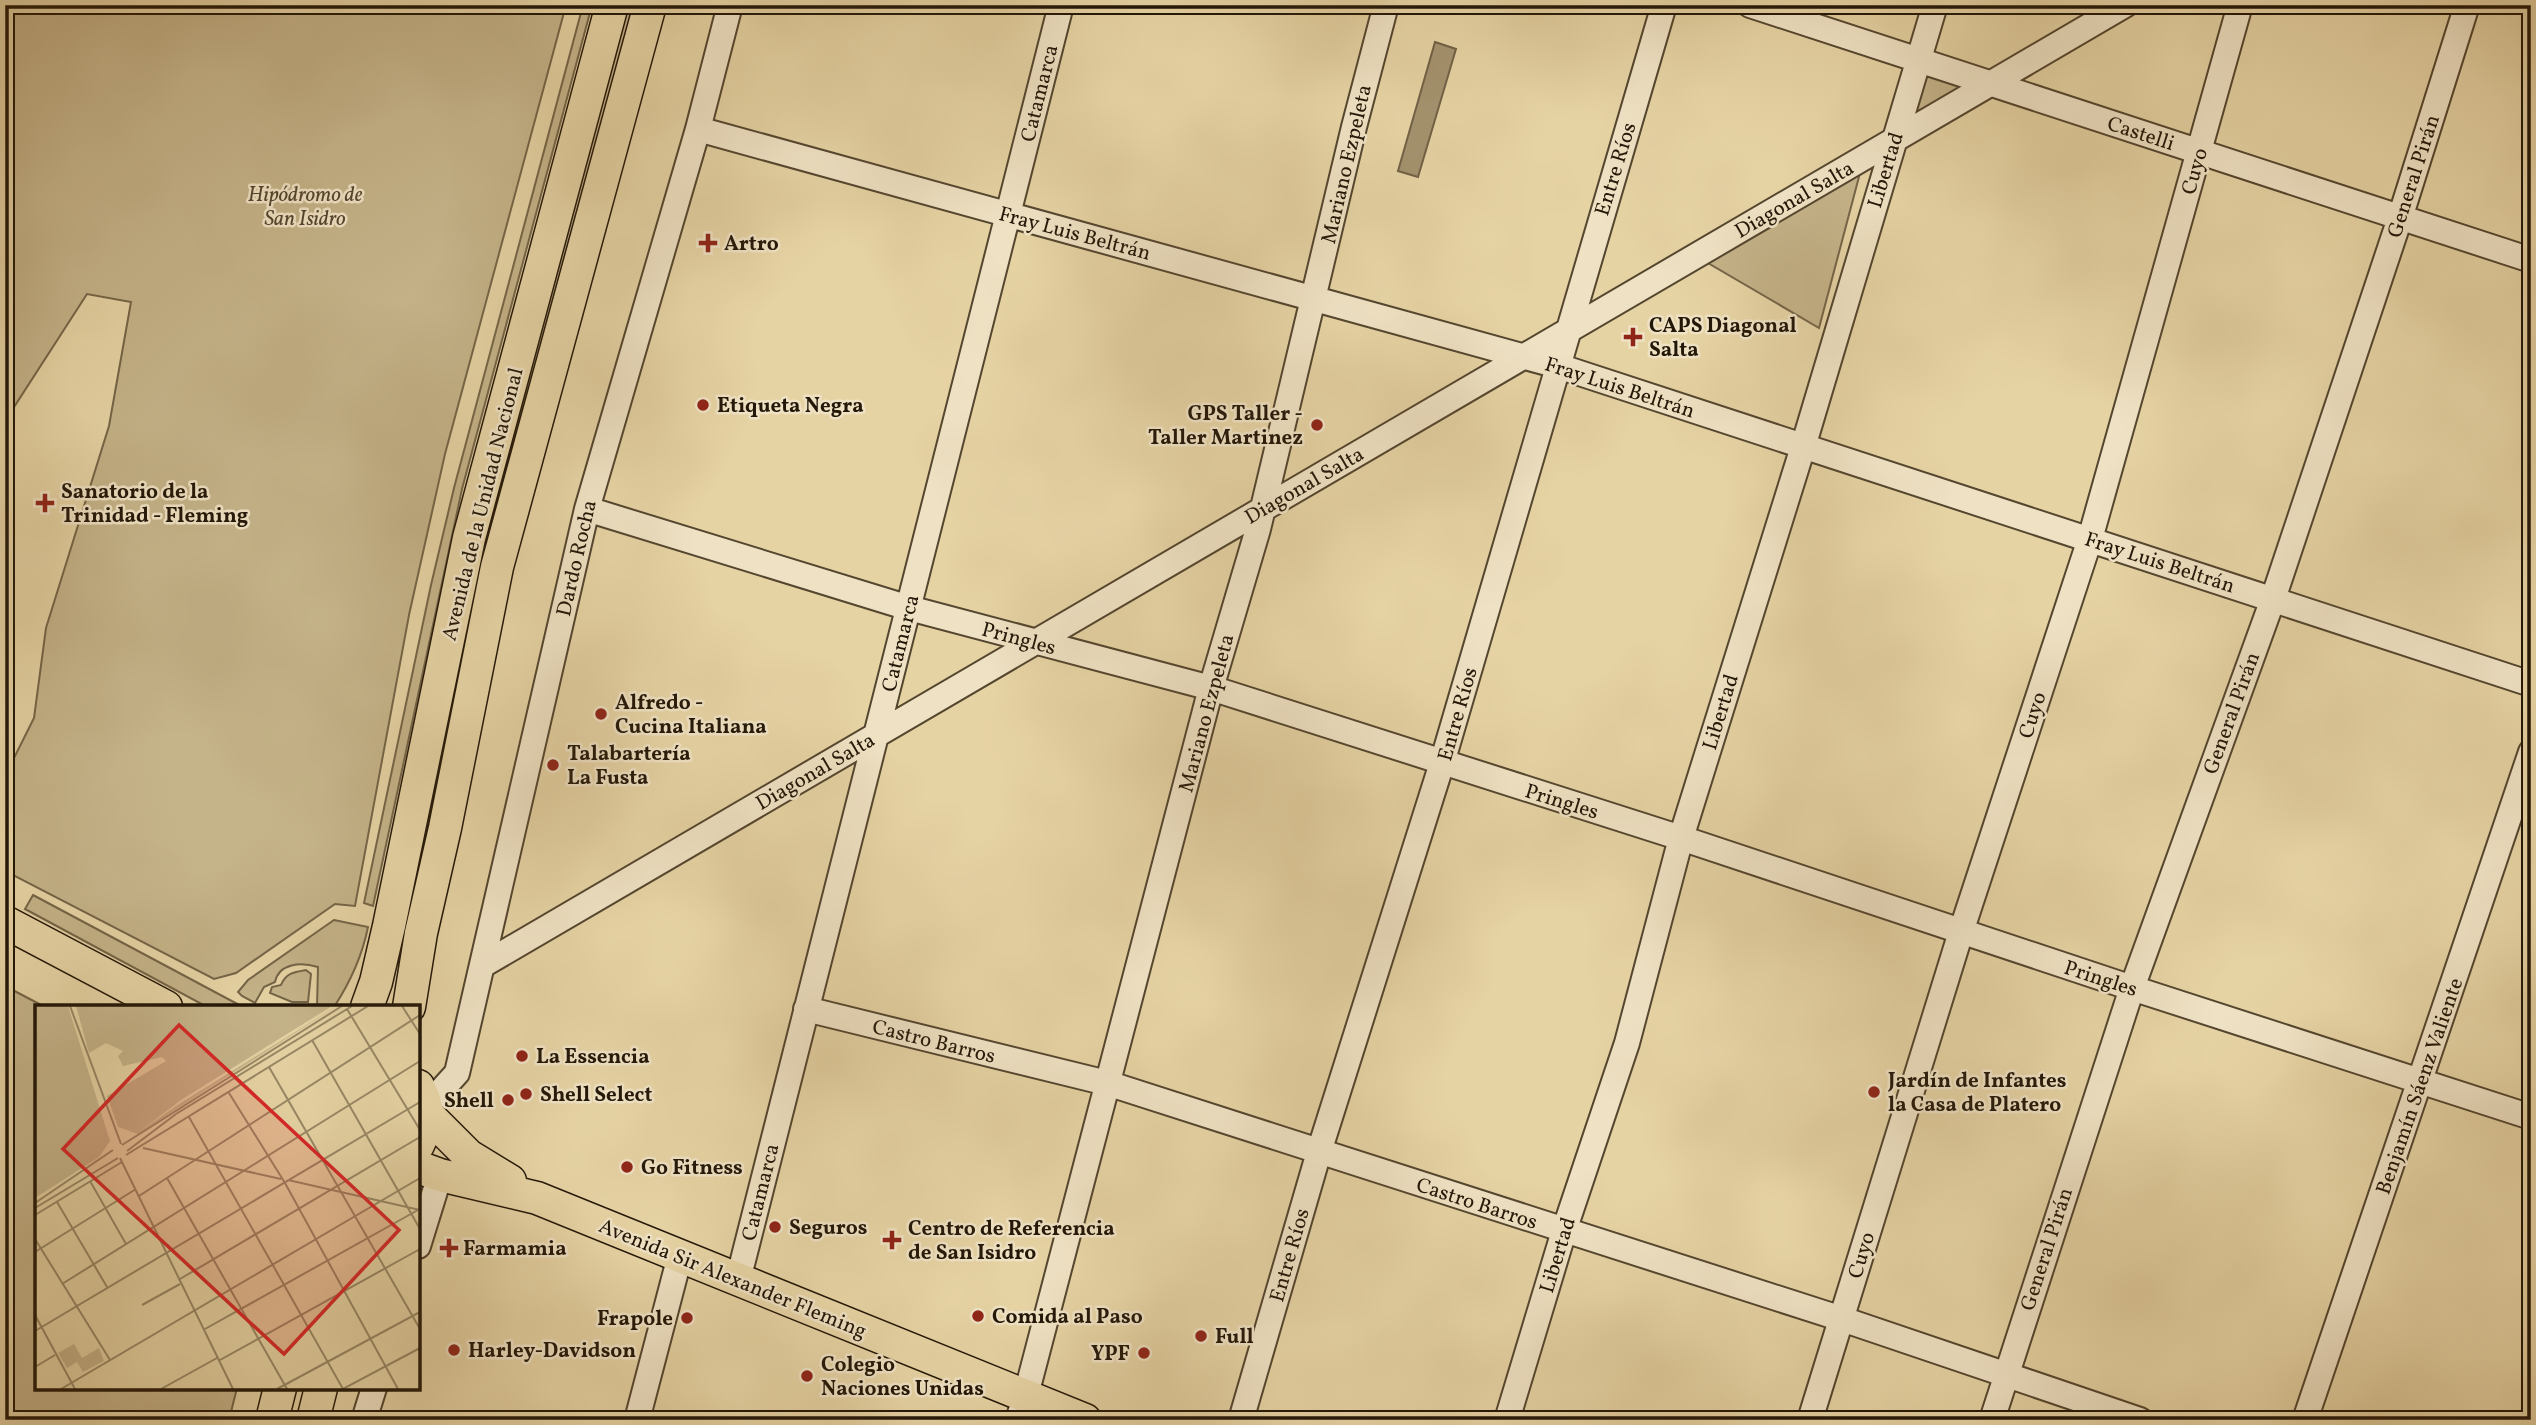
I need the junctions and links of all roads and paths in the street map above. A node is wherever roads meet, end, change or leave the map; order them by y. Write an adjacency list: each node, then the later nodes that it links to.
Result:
1 (612, 5): 42 (main road, Avenida de la Unidad Nacional)
2 (650, 5): 43 (main road, Avenida de la Unidad Nacional)
3 (730, 5): 14 (street, Dardo Rocha)
4 (1061, 5): 17 (street, Catamarca)
5 (1386, 5): 20 (street, Mariano Ezpeleta)
6 (1664, 5): 21 (street, Entre Ríos)
7 (1751, 5): 12 (street, Castelli)
8 (1935, 5): 12 (street, Libertad)
9 (2125, 5): 13 (street, Diagonal Salta)
10 (2240, 5): 16 (street, Cuyo)
11 (2467, 5): 18 (street, General Pirán)
12 (1919, 60): 13 (street, Castelli); 15 (street, Libertad)
13 (1991, 84): 15 (street, Diagonal Salta); 16 (street, Castelli)
14 (698, 129): 17 (street, Fray Luis Beltrán); 25 (street, Dardo Rocha)
15 (1893, 141): 21 (street, Diagonal Salta); 24 (street, Libertad)
16 (2200, 152): 18 (street, Castelli); 27 (street, Cuyo)
17 (1009, 215): 20 (street, Fray Luis Beltrán); 29 (street, Catamarca)
18 (2400, 218): 19 (street, Castelli); 28 (street, General Pirán)
19 (2531, 260)
20 (1314, 299): 22 (street, Fray Luis Beltrán); 26 (street, Mariano Ezpeleta)
21 (1568, 331): 22 (street, Diagonal Salta); 23 (street, Entre Ríos)
22 (1524, 356): 23 (street, Fray Luis Beltrán); 26 (street, Diagonal Salta)
23 (1558, 366): 24 (street, Fray Luis Beltrán); 35 (street, Entre Ríos)
24 (1803, 447): 27 (street, Fray Luis Beltrán); 36 (street, Libertad)
25 (587, 509): 29 (street, Pringles); 39 (street, Dardo Rocha)
26 (1264, 509): 30 (street, Diagonal Salta); 32 (street, Mariano Ezpeleta)
27 (2090, 539): 28 (street, Fray Luis Beltrán); 38 (street, Cuyo)
28 (2273, 599): 31 (street, Fray Luis Beltrán); 40 (street, General Pirán)
29 (909, 608): 30 (street, Pringles); 33 (street, Catamarca)
30 (1034, 643): 32 (street, Pringles); 33 (street, Diagonal Salta)
31 (2531, 684)
32 (1211, 688): 35 (street, Pringles); 46 (street, Mariano Ezpeleta)
33 (877, 735): 39 (street, Diagonal Salta); 44 (street, Catamarca)
34 (2531, 752): 45 (street, Benjamín Sáenz Valiente)
35 (1443, 764): 36 (street, Pringles); 50 (street, Entre Ríos)
36 (1681, 838): 38 (street, Pringles); 53 (street, Libertad)
37 (5, 922): 41 (main road)
38 (1961, 932): 40 (street, Pringles); 57 (street, Cuyo)
39 (483, 965): 47 (street, Dardo Rocha)
40 (2132, 988): 45 (street, Pringles); 58 (street, General Pirán)
41 (162, 1005)
42 (368, 1005)
43 (409, 1005)
44 (806, 1009): 46 (street, Castro Barros); 56 (street, Catamarca)
45 (2421, 1081): 48 (street, Pringles); 73 (street, Benjamín Sáenz Valiente)
46 (1107, 1083): 50 (street, Castro Barros); 62 (street, Mariano Ezpeleta)
47 (424, 1102): 49 (main road); 52 (main road, Avenida Sir Alexander Fleming)
48 (2531, 1117)
49 (420, 1140)
50 (1319, 1152): 53 (street, Castro Barros); 68 (street, Entre Ríos)
51 (429, 1171): 52 (main road, Avenida Sir Alexander Fleming); 54 (street)
52 (537, 1198): 55 (main road, Avenida Sir Alexander Fleming)
53 (1564, 1231): 57 (street, Castro Barros); 69 (street, Libertad)
54 (420, 1232)
55 (680, 1256): 56 (main road, Avenida Sir Alexander Fleming); 66 (street)
56 (738, 1280): 62 (main road, Avenida Sir Alexander Fleming)
57 (1842, 1319): 58 (street, Castro Barros); 70 (street, Cuyo)
58 (2005, 1374): 71 (street, General Pirán); 72 (street, Castro Barros)
59 (280, 1390): 63 (main road)
60 (320, 1390): 64 (main road)
61 (373, 1390): 65 (street)
62 (1022, 1407): 67 (main road, Avenida Sir Alexander Fleming)
63 (272, 1420)
64 (313, 1420)
65 (364, 1420)
66 (637, 1420)
67 (1085, 1420)
68 (1241, 1420)
69 (1507, 1420)
70 (1810, 1420)
71 (1992, 1420)
72 (2140, 1420)
73 (2305, 1420)

